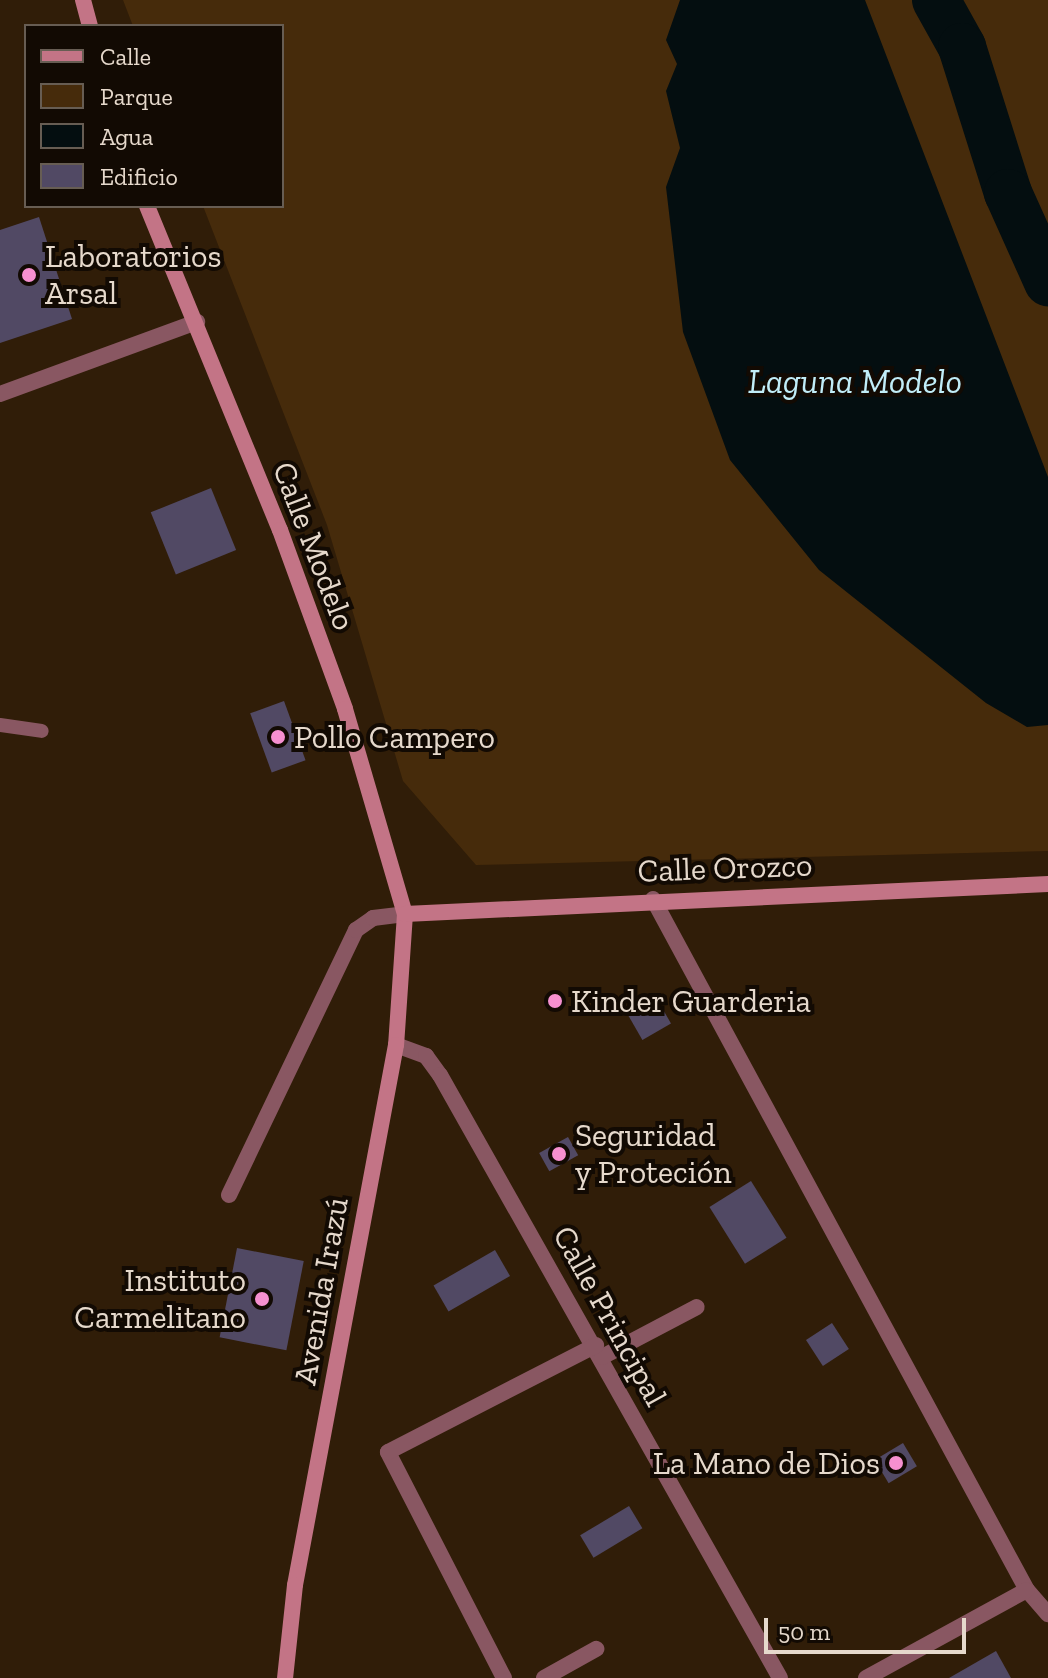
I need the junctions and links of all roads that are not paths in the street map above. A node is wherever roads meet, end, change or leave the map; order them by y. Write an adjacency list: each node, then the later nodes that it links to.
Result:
1 (83, 0): 2 (street)
2 (89, 24)
3 (148, 208): 4 (street, Calle Modelo)
4 (197, 322): 5 (street); 10 (street, Calle Modelo)
5 (0, 394)
6 (0, 725): 7 (lane)
7 (42, 731)
8 (1048, 884): 9 (street, Calle Orozco)
9 (653, 899): 10 (street, Calle Orozco); 15 (street)
10 (405, 914): 11 (street, Avenida Irazú); 12 (street)
11 (396, 1045): 14 (street, Calle Principal); 18 (street, Avenida Irazú)
12 (229, 1195)
13 (697, 1307): 14 (street)
14 (599, 1351): 19 (street); 21 (street, Calle Principal)
15 (1027, 1590): 16 (street); 22 (street)
16 (1048, 1614)
17 (596, 1649): 20 (street)
18 (285, 1678)
19 (504, 1678)
20 (544, 1678)
21 (780, 1678)
22 (866, 1678)

